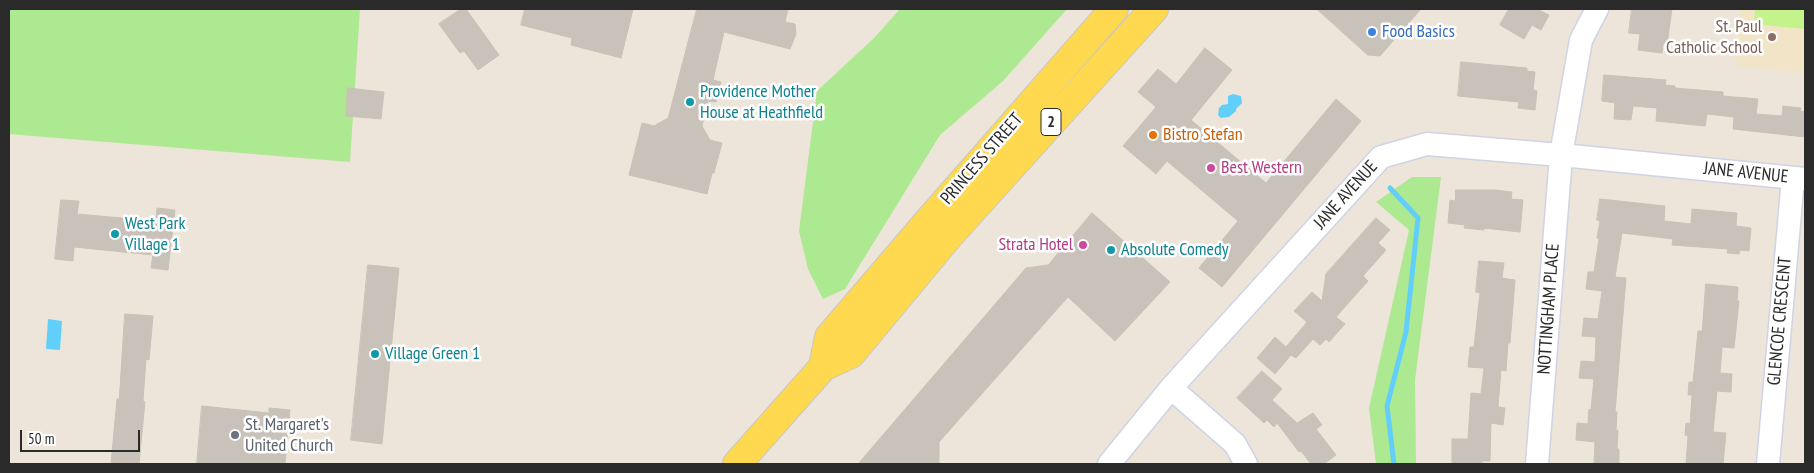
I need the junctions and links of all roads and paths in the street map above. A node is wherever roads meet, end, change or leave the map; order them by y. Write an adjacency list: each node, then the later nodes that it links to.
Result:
1 (1114, 9): 6 (main road, PRINCESS STREET / 2)
2 (1154, 9): 6 (main road, PRINCESS STREET / 2)
3 (1597, 9): 4 (street, NOTTINGHAM PLACE)
4 (1561, 155): 5 (street, JANE AVENUE); 7 (street, JANE AVENUE); 11 (street, NOTTINGHAM PLACE)
5 (1799, 179): 12 (street, GLENCOE CRESCENT)
6 (939, 227): 8 (main road, PRINCESS STREET / 2)
7 (1170, 388): 9 (street, JANE AVENUE); 10 (street)
8 (737, 464)
9 (1109, 464)
10 (1246, 464)
11 (1537, 464)
12 (1768, 464)

